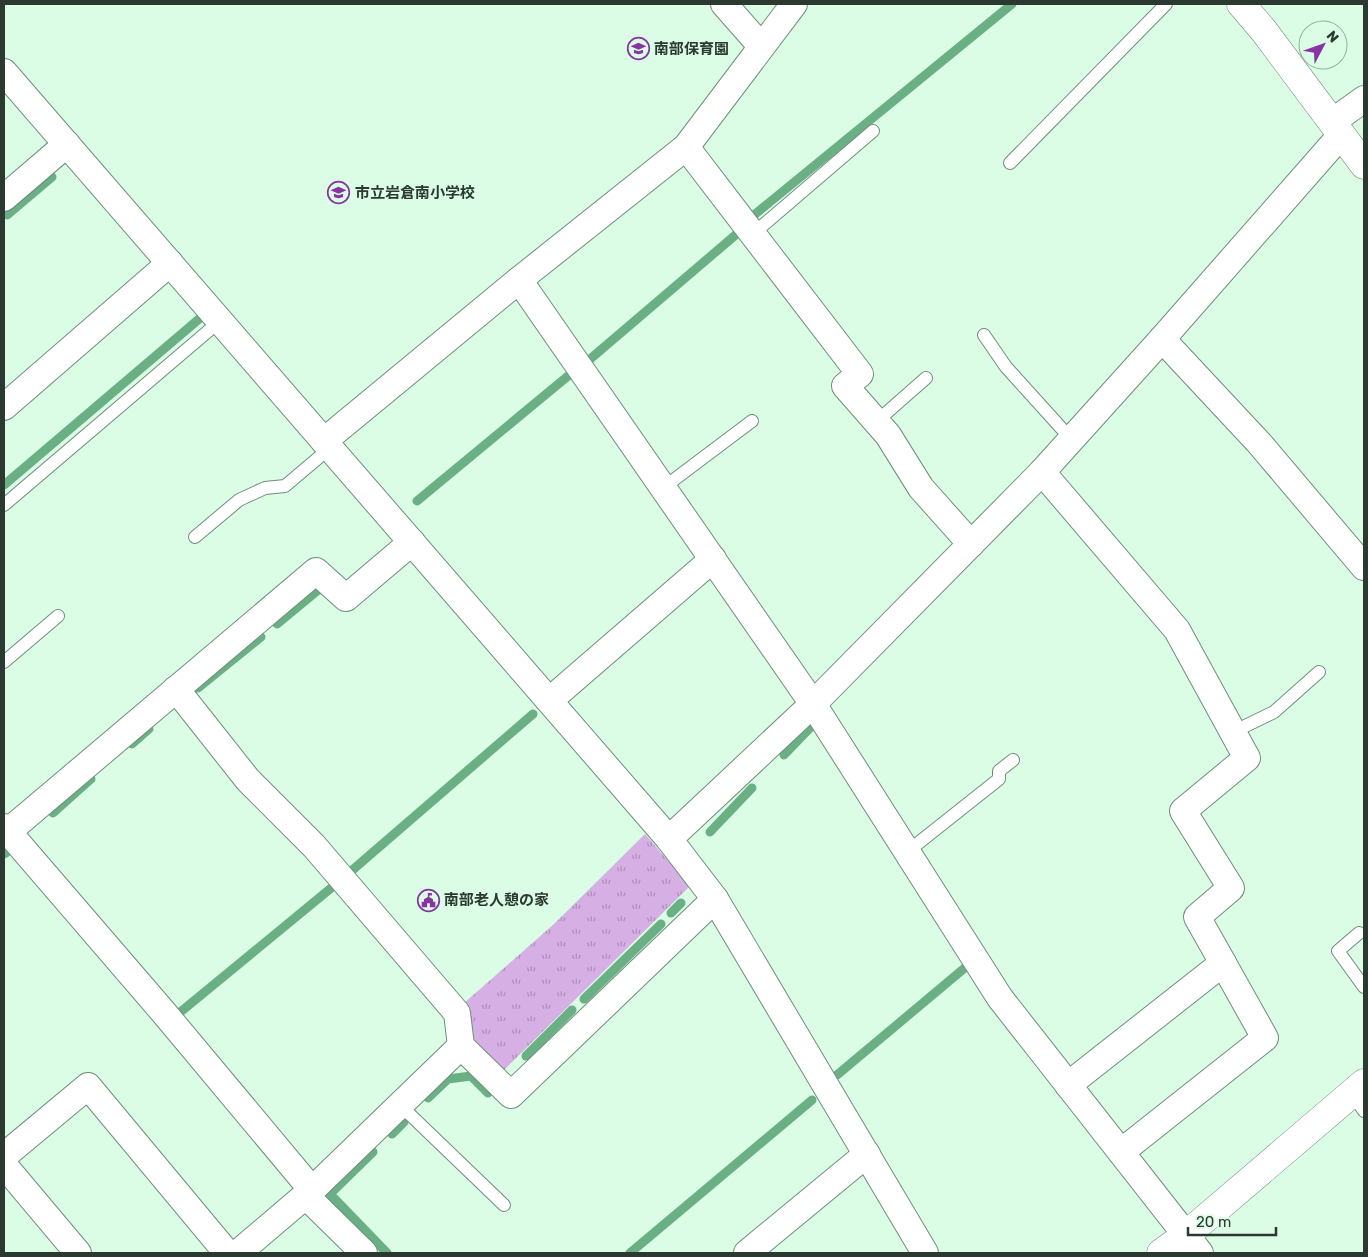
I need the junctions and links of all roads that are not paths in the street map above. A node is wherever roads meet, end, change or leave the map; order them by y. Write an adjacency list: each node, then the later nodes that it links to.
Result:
1 (724, 4): 5 (street)
2 (794, 4): 5 (street)
3 (1166, 4): 12 (lane)
4 (1241, 4): 8 (street)
5 (761, 46): 11 (street)
6 (4, 72): 10 (street)
7 (1364, 99): 8 (street)
8 (1337, 128): 13 (street); 20 (street)
9 (873, 131): 15 (lane)
10 (67, 144): 14 (street); 16 (street)
11 (686, 147): 15 (street); 17 (street)
12 (1010, 163)
13 (1364, 165)
14 (4, 198)
15 (754, 233): 24 (street)
16 (170, 263): 18 (street); 22 (street)
17 (519, 280): 26 (street); 28 (street)
18 (220, 321): 26 (street); 29 (lane)
19 (984, 335): 25 (lane)
20 (1162, 339): 25 (street); 34 (street)
21 (926, 378): 24 (lane)
22 (4, 407)
23 (752, 421): 28 (lane)
24 (876, 422): 32 (street)
25 (1072, 440): 27 (street)
26 (327, 444): 30 (lane); 31 (street)
27 (1042, 472): 32 (street); 41 (street)
28 (663, 488): 33 (street)
29 (4, 505)
30 (195, 537)
31 (412, 542): 38 (street); 39 (street)
32 (971, 544): 40 (street)
33 (713, 560): 39 (street); 40 (street)
34 (1364, 566)
35 (58, 616): 36 (lane)
36 (4, 662)
37 (1319, 672): 41 (lane)
38 (176, 689): 43 (street); 50 (street)
39 (550, 700): 44 (street)
40 (812, 704): 44 (street); 45 (street)
41 (1233, 732): 48 (street)
42 (1013, 760): 45 (lane)
43 (5, 831): 58 (street)
44 (669, 839): 46 (street)
45 (907, 852): 51 (street)
46 (715, 899): 50 (street); 55 (street)
47 (1359, 933): 49 (lane)
48 (1223, 963): 51 (street); 54 (street)
49 (1364, 987)
50 (461, 1046): 53 (street)
51 (1068, 1085): 54 (street)
52 (1360, 1096): 60 (street)
53 (400, 1105): 58 (street); 59 (lane)
54 (1121, 1152): 60 (street)
55 (867, 1154): 65 (street); 66 (street)
56 (4, 1156): 62 (street)
57 (4, 1165): 61 (street)
58 (309, 1193): 63 (street); 64 (street)
59 (504, 1205)
60 (1193, 1244): 67 (street)
61 (78, 1253)
62 (228, 1253)
63 (238, 1253)
64 (364, 1253)
65 (747, 1253)
66 (925, 1253)
67 (1161, 1253)

